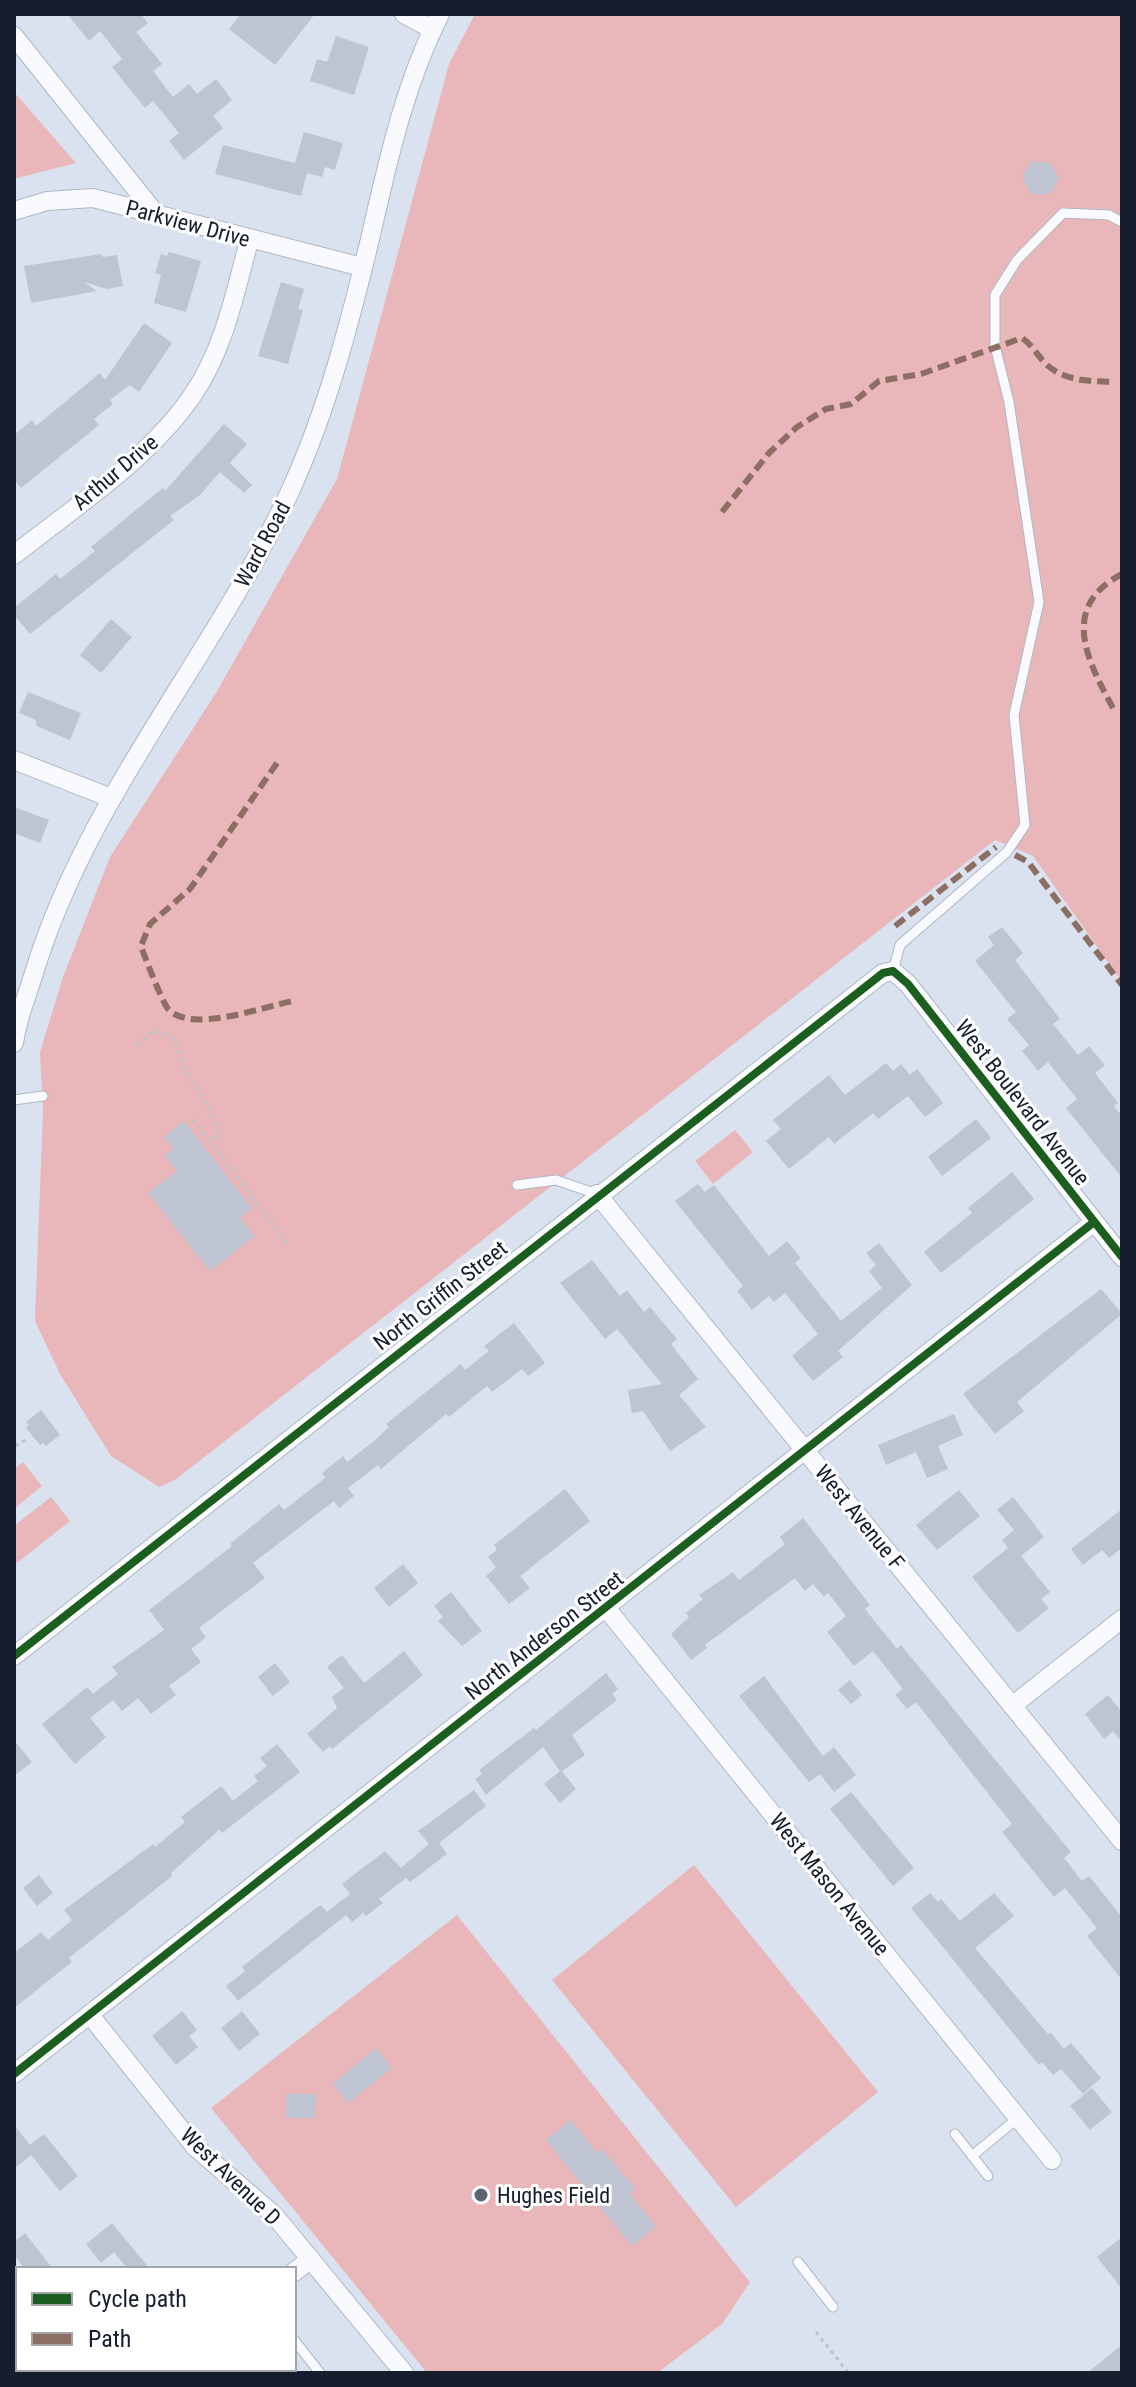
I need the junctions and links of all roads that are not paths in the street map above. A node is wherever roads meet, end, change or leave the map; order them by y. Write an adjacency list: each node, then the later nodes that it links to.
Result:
1 (404, 14): 2 (street)
2 (436, 22): 8 (street, Ward Road)
3 (14, 36): 5 (street)
4 (14, 211): 5 (street, Parkview Drive)
5 (155, 213): 7 (street, Parkview Drive)
6 (1122, 222): 12 (lane)
7 (249, 241): 8 (street, Parkview Drive); 9 (street, Arthur Drive)
8 (362, 267): 11 (street, Ward Road)
9 (14, 555)
10 (14, 760): 11 (street)
11 (111, 798): 13 (street, Ward Road)
12 (893, 971): 17 (street, North Griffin Street); 18 (street, West Boulevard Avenue)
13 (14, 1043)
14 (43, 1096): 15 (lane)
15 (14, 1100)
16 (517, 1185): 17 (lane)
17 (597, 1194): 20 (street, West Avenue F); 23 (street, North Griffin Street)
18 (1094, 1222): 19 (street, West Boulevard Avenue); 20 (street, North Anderson Street)
19 (1122, 1257)
20 (806, 1450): 21 (street, North Anderson Street); 24 (street, West Avenue F)
21 (606, 1608): 26 (street, North Anderson Street); 28 (street, West Mason Avenue)
22 (1122, 1619): 24 (street)
23 (14, 1656)
24 (1012, 1706): 25 (street, West Avenue F)
25 (1122, 1841)
26 (90, 2015): 27 (street, North Anderson Street); 33 (street, West Avenue D)
27 (14, 2074)
28 (1019, 2117): 30 (lane); 31 (street, West Mason Avenue)
29 (955, 2134): 30 (lane)
30 (972, 2156): 32 (lane)
31 (1052, 2160)
32 (988, 2176)
33 (311, 2259): 35 (street); 39 (street, West Avenue D)
34 (798, 2262): 36 (lane)
35 (296, 2270)
36 (833, 2307)
37 (296, 2343): 38 (lane)
38 (320, 2373)
39 (404, 2373)

